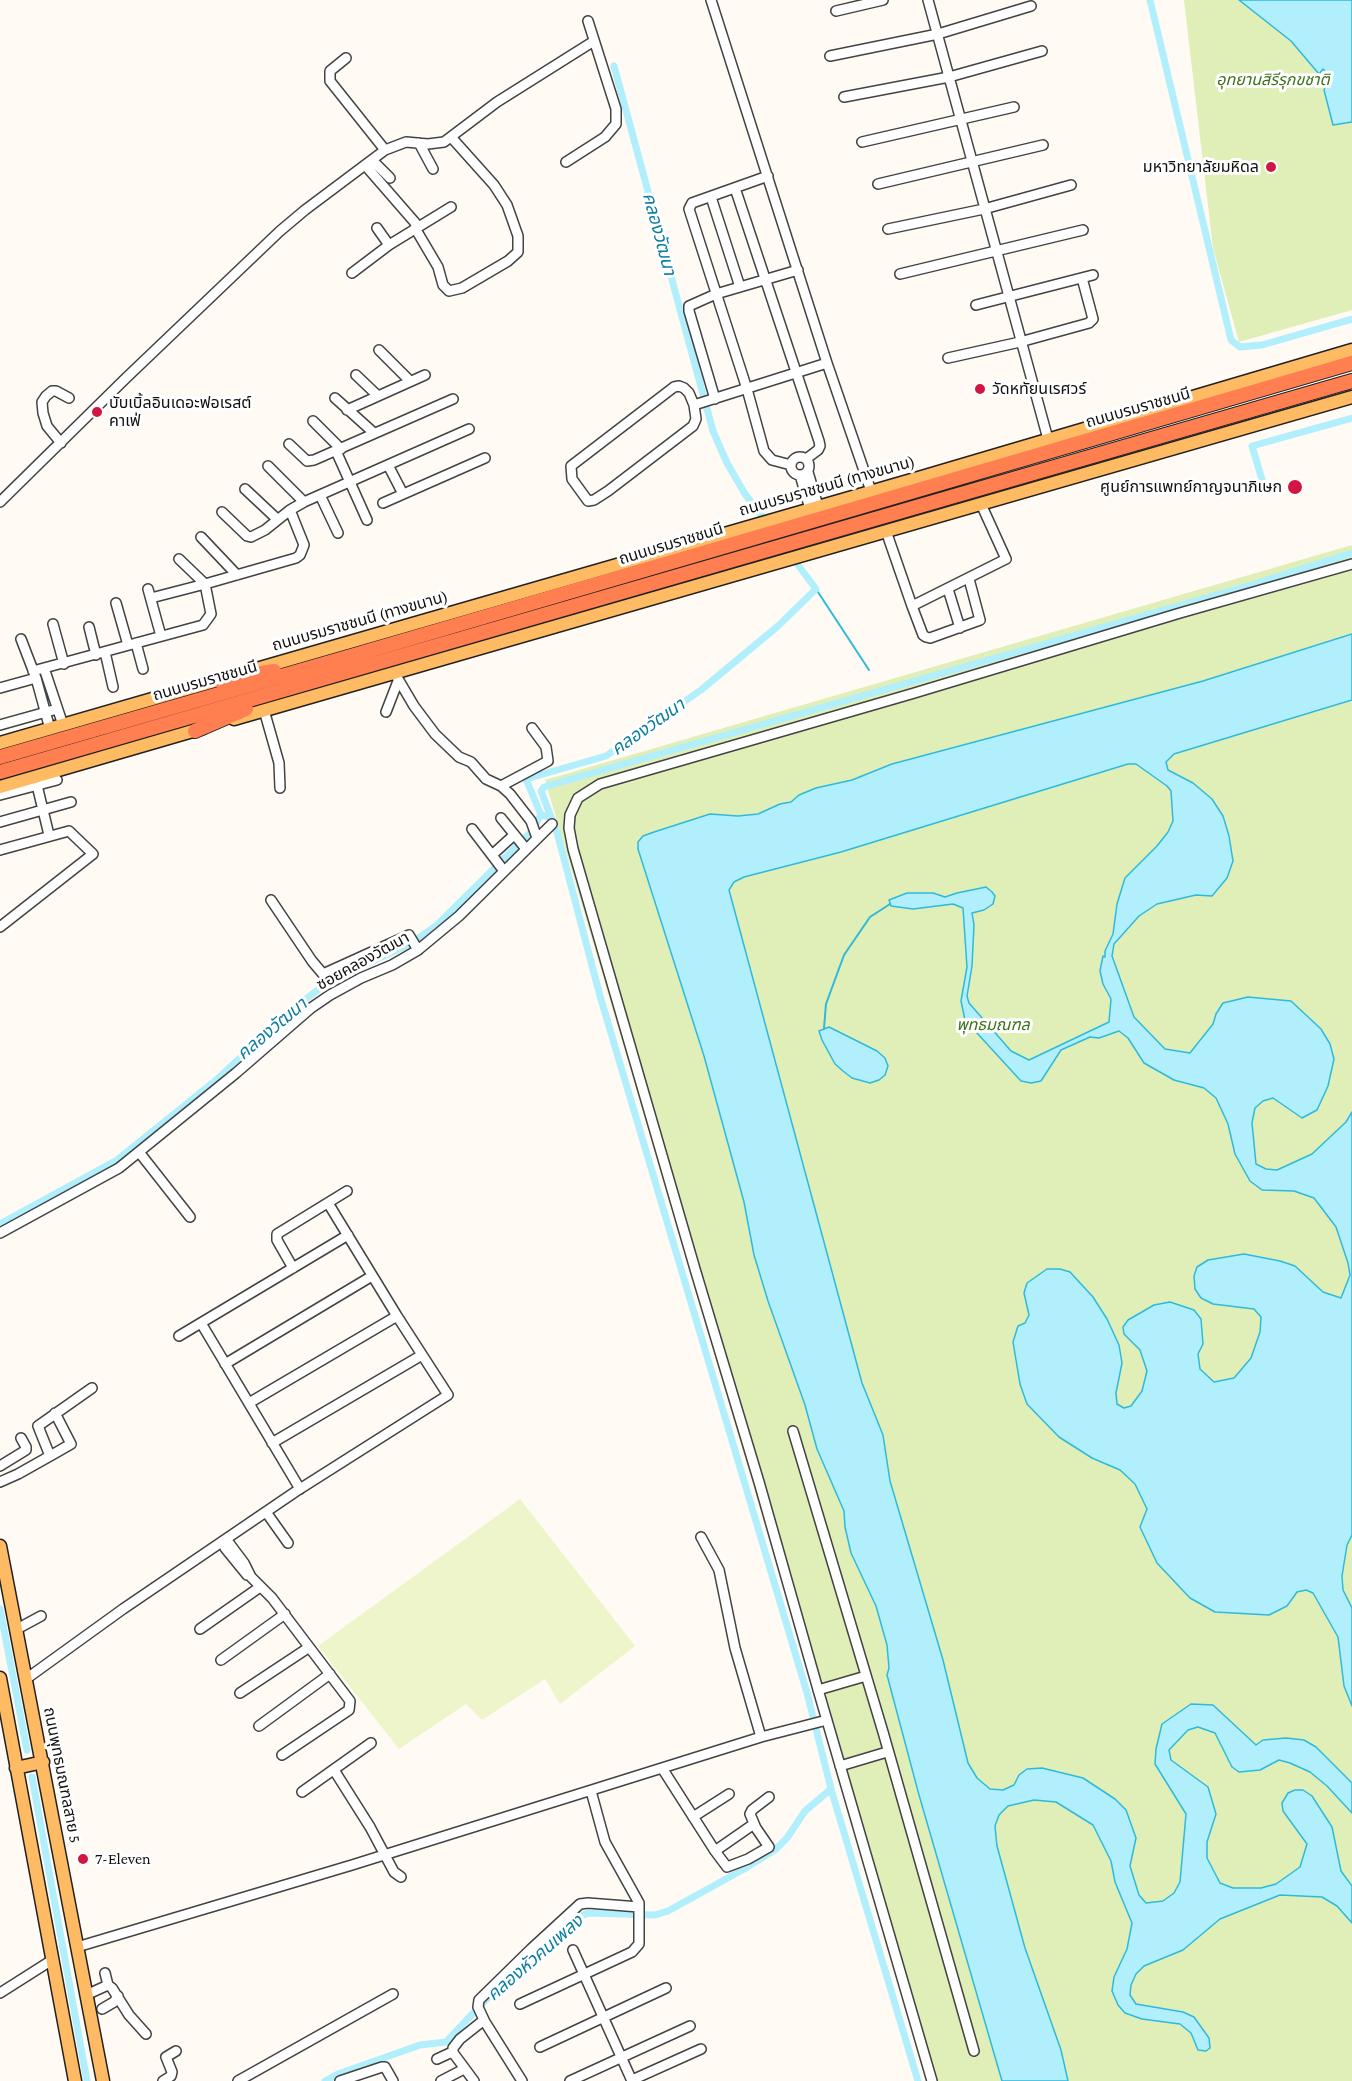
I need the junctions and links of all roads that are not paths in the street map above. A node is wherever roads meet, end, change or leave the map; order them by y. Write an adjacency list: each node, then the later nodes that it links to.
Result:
1 (711, 0): 25 (street)
2 (883, 0): 5 (street)
3 (928, 0): 7 (street)
4 (1031, 6): 7 (street)
5 (836, 11)
6 (588, 21): 8 (street)
7 (938, 34): 10 (street); 12 (street)
8 (594, 41): 16 (street); 22 (street)
9 (1042, 51): 12 (street)
10 (830, 56)
11 (346, 58): 20 (street)
12 (949, 77): 13 (street); 15 (street)
13 (844, 97)
14 (1014, 107): 15 (street)
15 (961, 121): 17 (street); 23 (street)
16 (451, 137): 18 (street); 33 (street)
17 (862, 142)
18 (419, 143): 20 (street); 24 (street)
19 (1043, 145): 23 (street)
20 (385, 150): 21 (street)
21 (369, 162): 26 (street); 33 (street); 72 (street)
22 (566, 162)
23 (972, 162): 27 (street); 32 (street)
24 (433, 169)
25 (768, 176): 29 (street); 39 (street)
26 (390, 178)
27 (878, 184)
28 (1071, 185): 32 (street)
29 (735, 188): 30 (street); 44 (street)
30 (711, 197): 45 (street); 46 (street)
31 (451, 207): 33 (street)
32 (984, 209): 35 (street); 38 (street)
33 (416, 227): 37 (street)
34 (377, 228): 37 (street)
35 (888, 229)
36 (1083, 230): 38 (street)
37 (389, 245): 40 (street)
38 (996, 252): 41 (street); 47 (street)
39 (798, 270): 44 (street); 53 (street)
40 (352, 273)
41 (900, 274)
42 (1093, 275): 43 (street)
43 (1082, 278): 47 (street); 49 (street)
44 (766, 279): 45 (street); 55 (street)
45 (740, 287): 46 (street)
46 (716, 294): 60 (street); 66 (street)
47 (1009, 297): 48 (street); 49 (street)
48 (976, 305)
49 (1020, 342): 52 (street); 71 (street)
50 (380, 350): 58 (street)
51 (1352, 350): 71 (main road, ถนนบรมราชชนนี (ทางขนาน))
52 (948, 358)
53 (827, 363): 55 (street); 83 (street)
54 (1352, 363): 95 (highway, ถนนบรมราชชนนี)
55 (796, 372): 60 (street); 76 (street)
56 (356, 375): 61 (street)
57 (425, 375): 58 (street)
58 (410, 381): 61 (street)
59 (1352, 381): 116 (highway, ถนนบรมราชชนนี)
60 (747, 389): 66 (street); 78 (street)
61 (377, 395): 67 (street)
62 (1352, 397): 89 (main road)
63 (69, 398): 72 (street)
64 (335, 398): 67 (street)
65 (453, 399): 70 (street)
66 (705, 402): 66 (street)
67 (347, 410): 70 (street)
68 (313, 421): 74 (street)
69 (469, 429): 77 (street)
70 (374, 434): 74 (street)
71 (1048, 439): 83 (main road, ถนนบรมราชชนนี (ทางขนาน))
72 (62, 443): 86 (street)
73 (289, 444): 74 (street)
74 (338, 450): 81 (street)
75 (485, 458): 84 (street)
76 (806, 459): 78 (street); 80 (street)
77 (388, 465): 81 (street); 84 (street)
78 (791, 465): 80 (street)
79 (268, 466): 87 (street)
80 (804, 473): 90 (street)
81 (351, 482): 85 (street); 94 (street)
82 (245, 489): 93 (street)
83 (870, 491): 90 (main road, ถนนบรมราชชนนี (ทางขนาน))
84 (403, 494): 88 (street)
85 (320, 495): 87 (street); 98 (street)
86 (0, 502)
87 (304, 502): 91 (street)
88 (383, 503)
89 (981, 504): 97 (main road); 103 (street)
90 (814, 508): 95 (main road, ถนนบรมราชชนนี (ทางขนาน))
91 (290, 510): 93 (street); 102 (street)
92 (222, 512): 93 (street)
93 (277, 519)
94 (367, 520)
95 (776, 524): 96 (highway, ถนนบรมราชชนนี)
96 (759, 529): 116 (highway, ถนนบรมราชชนนี); 121 (main road, ถนนบรมราชชนนี (ทางขนาน))
97 (886, 531): 107 (street); 120 (main road)
98 (338, 533)
99 (201, 537): 102 (street)
100 (178, 559): 104 (street)
101 (1352, 564): 196 (street)
102 (237, 575): 104 (street)
103 (969, 579): 105 (street); 110 (street)
104 (205, 584): 111 (street); 111 (street)
105 (948, 589): 107 (street); 110 (street)
106 (117, 603): 113 (street)
107 (912, 606): 110 (street)
108 (53, 624): 115 (street)
109 (89, 627): 114 (street)
110 (960, 628)
111 (161, 636): 113 (street)
112 (21, 639): 119 (street)
113 (132, 644): 114 (street); 118 (street)
114 (100, 653): 115 (street); 123 (street)
115 (64, 664): 117 (street)
116 (342, 666): 121 (highway); 131 (highway); 133 (highway, ถนนบรมราชชนนี); 134 (highway, ถนนบรมราชชนนี)
117 (44, 668): 119 (street); 124 (street)
118 (143, 669)
119 (34, 674): 122 (street); 126 (street)
120 (396, 676): 125 (main road); 127 (street); 137 (street)
121 (217, 680): 129 (main road, ถนนบรมราชชนนี (ทางขนาน))
122 (1, 685)
123 (113, 687)
124 (57, 709): 126 (street); 129 (street)
125 (264, 710): 131 (main road); 139 (street)
126 (46, 712): 128 (street); 129 (street)
127 (386, 712)
128 (0, 725)
129 (57, 727): 132 (main road, ถนนบรมราชชนนี (ทางขนาน))
130 (532, 728): 137 (street)
131 (195, 731): 136 (main road)
132 (0, 743)
133 (0, 757)
134 (0, 772)
135 (57, 780): 136 (street)
136 (36, 781): 138 (main road); 140 (street); 142 (street)
137 (501, 786): 149 (street)
138 (0, 787)
139 (280, 788)
140 (0, 795)
141 (71, 802): 142 (street)
142 (43, 809): 144 (street); 147 (street)
143 (501, 818): 148 (street)
144 (1, 819)
145 (552, 824): 149 (street, ซอยคลองวัฒนา)
146 (472, 829): 152 (street)
147 (49, 835): 151 (street); 155 (street)
148 (515, 836): 150 (street); 152 (street)
149 (537, 836): 150 (street, ซอยคลองวัฒนา)
150 (525, 848): 153 (street, ซอยคลองวัฒนา)
151 (0, 850)
152 (493, 857): 153 (street)
153 (503, 869): 156 (street, ซอยคลองวัฒนา)
154 (271, 900): 156 (street)
155 (0, 927)
156 (417, 948): 157 (street, ซอยคลองวัฒนา)
157 (140, 1152): 160 (street); 161 (street, ซอยคลองวัฒนา)
158 (347, 1191): 159 (street)
159 (328, 1203): 162 (street); 163 (street)
160 (190, 1217)
161 (0, 1233)
162 (348, 1235): 163 (street); 164 (street)
163 (293, 1268): 166 (street)
164 (372, 1276): 165 (street); 169 (street)
165 (397, 1316): 168 (street); 171 (street)
166 (201, 1323): 167 (street); 169 (street)
167 (179, 1336)
168 (422, 1355): 175 (street); 179 (street)
169 (225, 1364): 171 (street)
170 (92, 1388): 172 (street)
171 (249, 1403): 175 (street)
172 (55, 1413): 176 (street); 176 (street)
173 (793, 1431): 193 (street)
174 (21, 1438): 177 (street)
175 (272, 1443): 179 (street)
176 (50, 1456): 178 (street)
177 (0, 1466)
178 (0, 1482)
179 (300, 1489): 180 (street)
180 (266, 1512): 182 (street); 183 (street)
181 (701, 1537): 200 (street)
182 (223, 1541): 185 (street); 195 (street)
183 (288, 1544)
184 (0, 1546): 188 (main road, ถนนพุทธมณฑลสาย 5)
185 (260, 1587): 186 (street); 189 (street)
186 (285, 1614): 190 (street); 191 (street)
187 (41, 1616): 188 (street)
188 (17, 1629): 195 (main road, ถนนพุทธมณฑลสาย 5)
189 (200, 1629)
190 (308, 1648): 192 (street); 197 (street)
191 (221, 1660)
192 (330, 1674): 199 (street); 203 (street)
193 (866, 1676): 196 (street); 202 (street)
194 (0, 1678): 206 (main road)
195 (26, 1679): 204 (main road, ถนนพุทธมณฑลสาย 5)
196 (818, 1690): 198 (street)
197 (240, 1693)
198 (827, 1720): 200 (street); 205 (street)
199 (259, 1726)
200 (760, 1737): 207 (street)
201 (371, 1743): 208 (street)
202 (887, 1752): 205 (street); 239 (street)
203 (282, 1755)
204 (43, 1762): 206 (main road); 219 (main road, ถนนพุทธมณฑลสาย 5)
205 (840, 1766): 255 (street)
206 (16, 1768): 221 (main road)
207 (662, 1768): 209 (street); 213 (street)
208 (334, 1770): 210 (street); 216 (street)
209 (591, 1791): 216 (street); 218 (street)
210 (302, 1792)
211 (729, 1794): 213 (street)
212 (769, 1797): 215 (street)
213 (693, 1818): 215 (street)
214 (751, 1826): 215 (street)
215 (715, 1851)
216 (385, 1854): 217 (street); 219 (street)
217 (401, 1877)
218 (639, 1912): 223 (street); 233 (street)
219 (77, 1947): 228 (main road, ถนนพุทธมณฑลสาย 5)
220 (573, 1950): 223 (street)
221 (52, 1960): 226 (street); 245 (main road)
222 (105, 1973): 224 (street)
223 (583, 1975): 230 (street); 232 (street)
224 (108, 1985): 228 (street); 229 (street)
225 (666, 1988): 232 (street)
226 (0, 1993)
227 (393, 1994): 248 (street)
228 (86, 1995): 246 (main road, ถนนพุทธมณฑลสาย 5)
229 (118, 1996): 231 (street); 235 (street)
230 (520, 2004)
231 (102, 2009)
232 (602, 2017): 236 (street); 241 (street)
233 (484, 2020): 240 (street); 253 (street)
234 (690, 2026): 241 (street)
235 (146, 2034)
236 (540, 2047)
237 (701, 2049): 244 (street)
238 (176, 2051): 247 (street)
239 (974, 2051)
240 (453, 2054): 242 (street); 243 (street)
241 (622, 2058): 244 (street); 254 (street)
242 (437, 2059)
243 (464, 2069): 251 (street); 252 (street)
244 (632, 2080)
245 (75, 2081)
246 (103, 2081)
247 (163, 2081)
248 (238, 2081)
249 (340, 2081): 250 (street)
250 (393, 2081)
251 (441, 2081)
252 (474, 2081)
253 (522, 2081)
254 (570, 2081)
255 (932, 2081)

